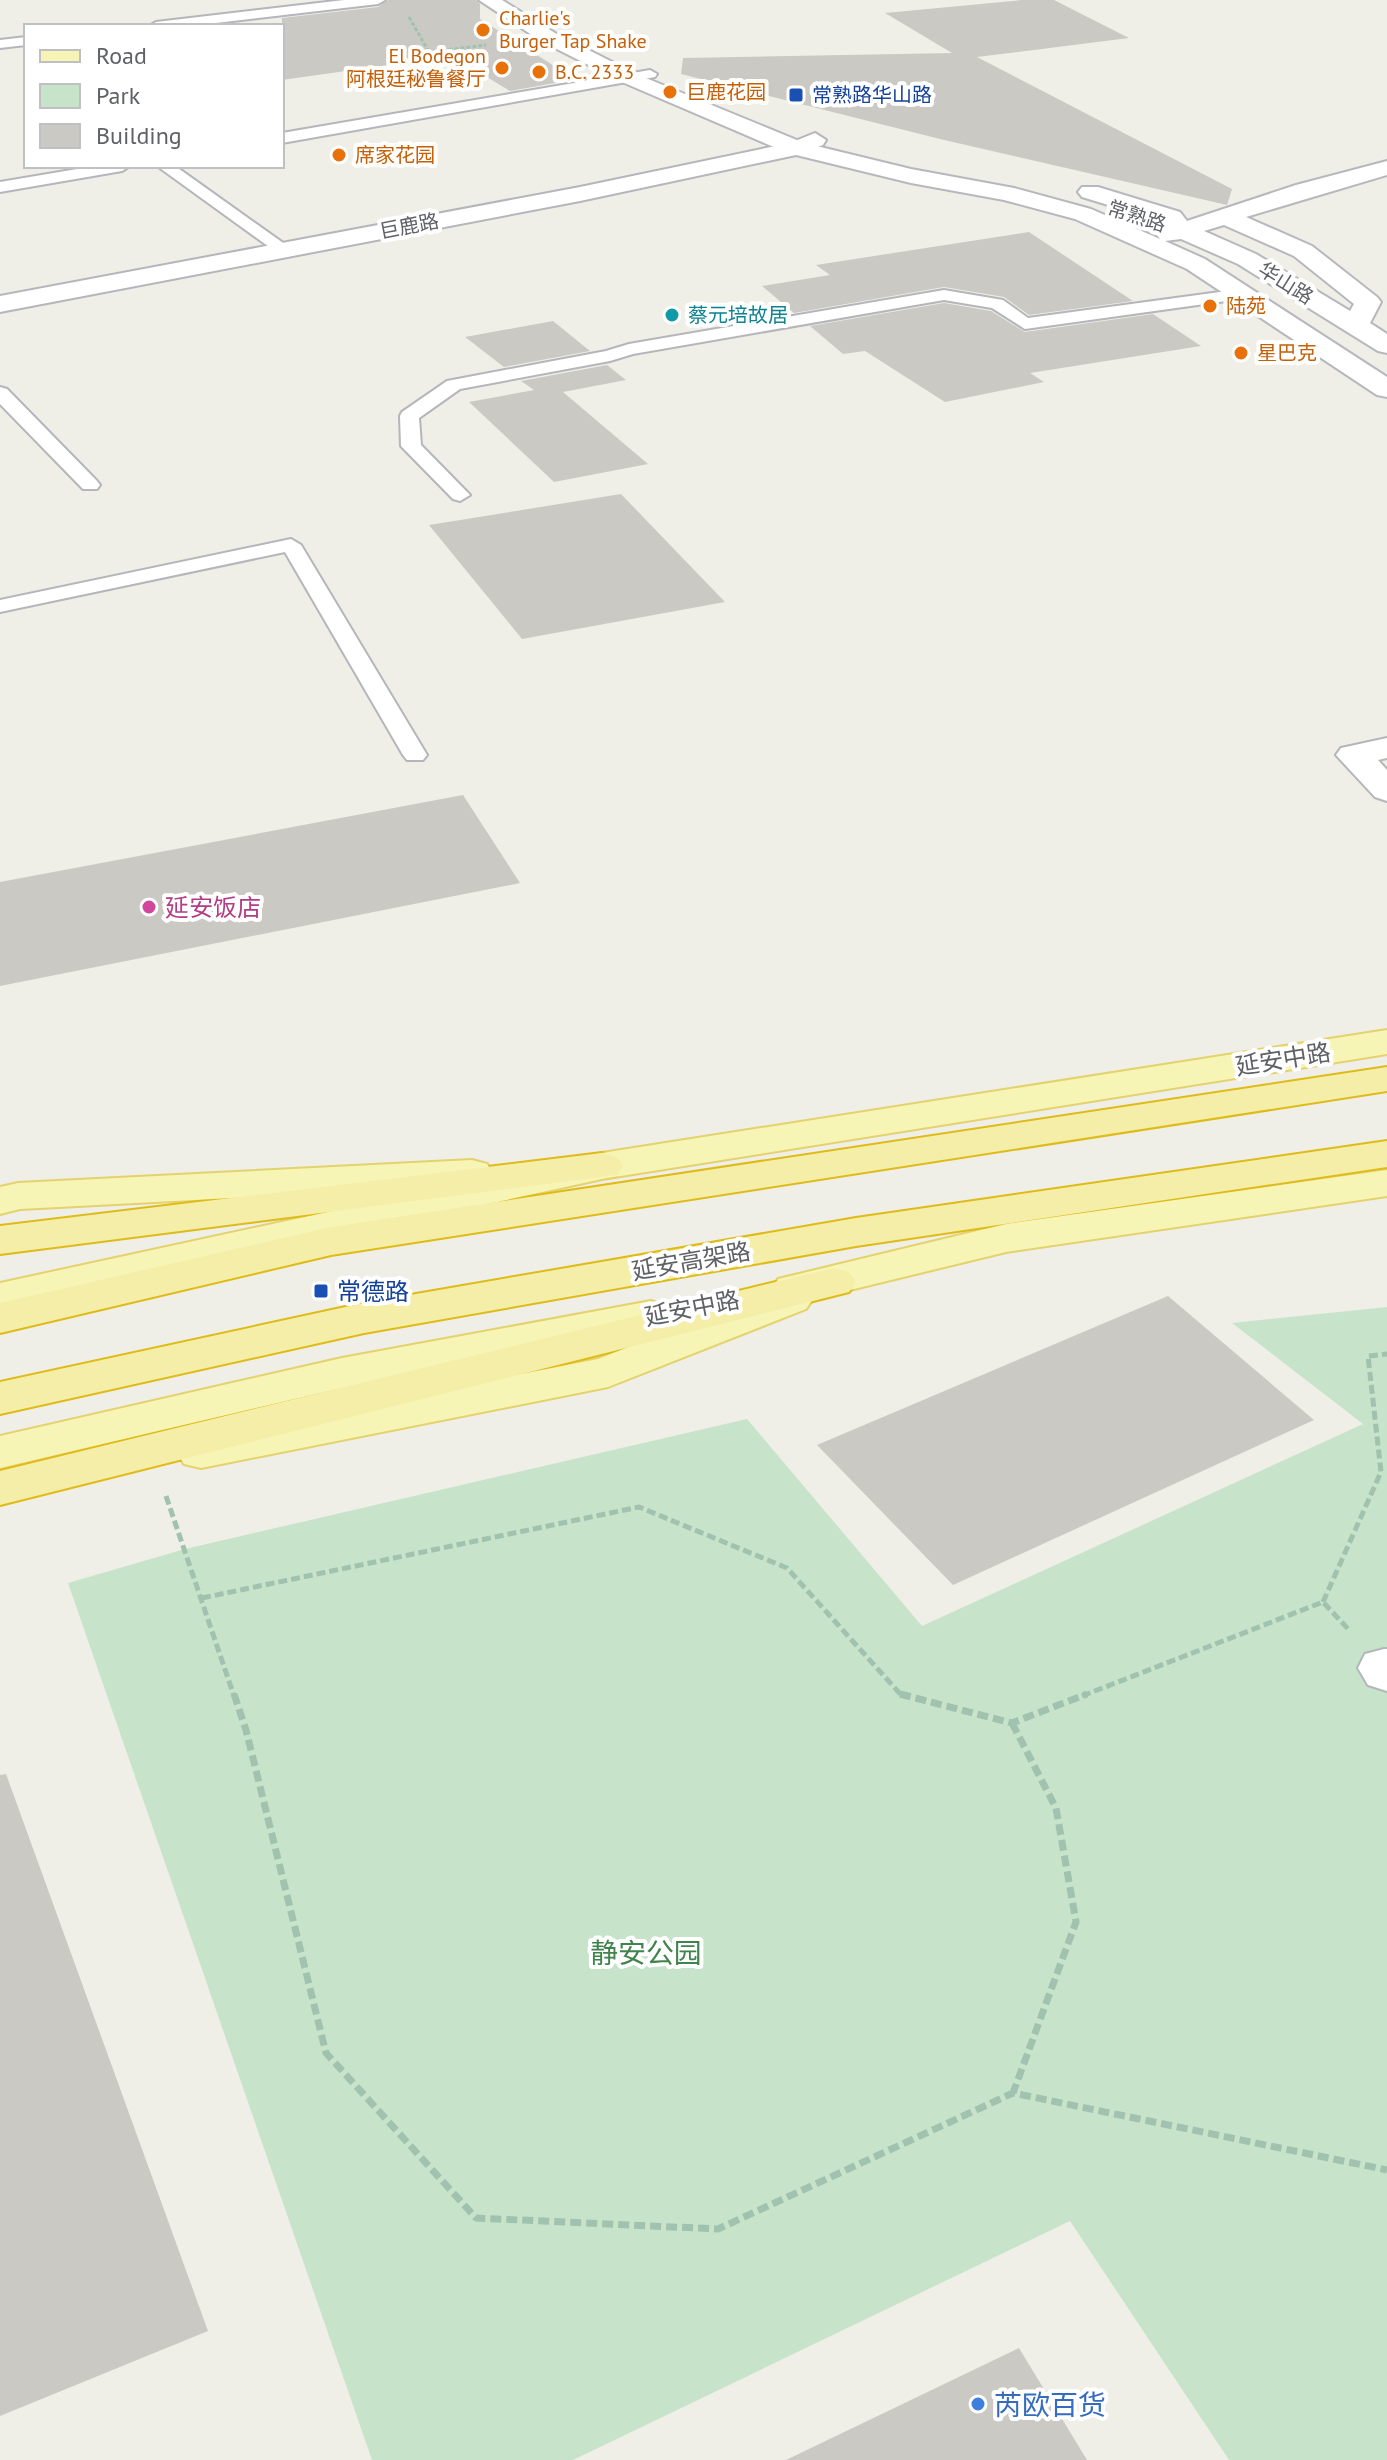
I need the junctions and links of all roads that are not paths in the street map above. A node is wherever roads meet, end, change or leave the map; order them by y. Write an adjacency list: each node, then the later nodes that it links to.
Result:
1 (378, 0): 4 (lane)
2 (489, 0): 7 (main road, 常熟路)
3 (517, 0): 7 (main road, 常熟路)
4 (173, 24)
5 (24, 41): 6 (lane)
6 (0, 44)
7 (639, 76): 8 (main road, 常熟路); 9 (lane); 10 (main road, 常熟路)
8 (736, 112): 10 (main road, 常熟路); 11 (main road, 常熟路)
9 (284, 138)
10 (806, 144): 18 (main road, 常熟路); 19 (main road, 常熟路); 20 (main road, 巨鹿路)
11 (881, 145)
12 (927, 156): 18 (main road, 常熟路)
13 (110, 168): 16 (lane)
14 (168, 168): 20 (lane)
15 (1387, 168): 17 (main road)
16 (0, 187)
17 (1224, 216): 18 (main road); 23 (main road)
18 (1181, 230): 19 (main road); 23 (main road, 华山路)
19 (1148, 244): 21 (main road, 华山路)
20 (285, 250): 22 (main road, 巨鹿路)
21 (1242, 294): 25 (main road, 华山路); 28 (lane)
22 (0, 304)
23 (1356, 326): 24 (main road, 华山路)
24 (1387, 345)
25 (1387, 389)
26 (0, 393): 27 (lane)
27 (90, 485)
28 (460, 495)
29 (0, 606): 31 (lane)
30 (1387, 748): 32 (main road)
31 (415, 755)
32 (1387, 790)
33 (1387, 1042): 36 (main road, 延安中路)
34 (1387, 1079): 41 (highway)
35 (1387, 1154): 42 (highway, 延安高架路)
36 (602, 1166): 38 (highway); 40 (main road, 延安中路)
37 (1387, 1183): 39 (main road, 延安中路)
38 (6, 1225)
39 (833, 1282): 43 (main road, 延安中路); 44 (highway); 45 (main road)
40 (0, 1297)
41 (0, 1318)
42 (0, 1398)
43 (0, 1452)
44 (0, 1488)
45 (0, 1504)

